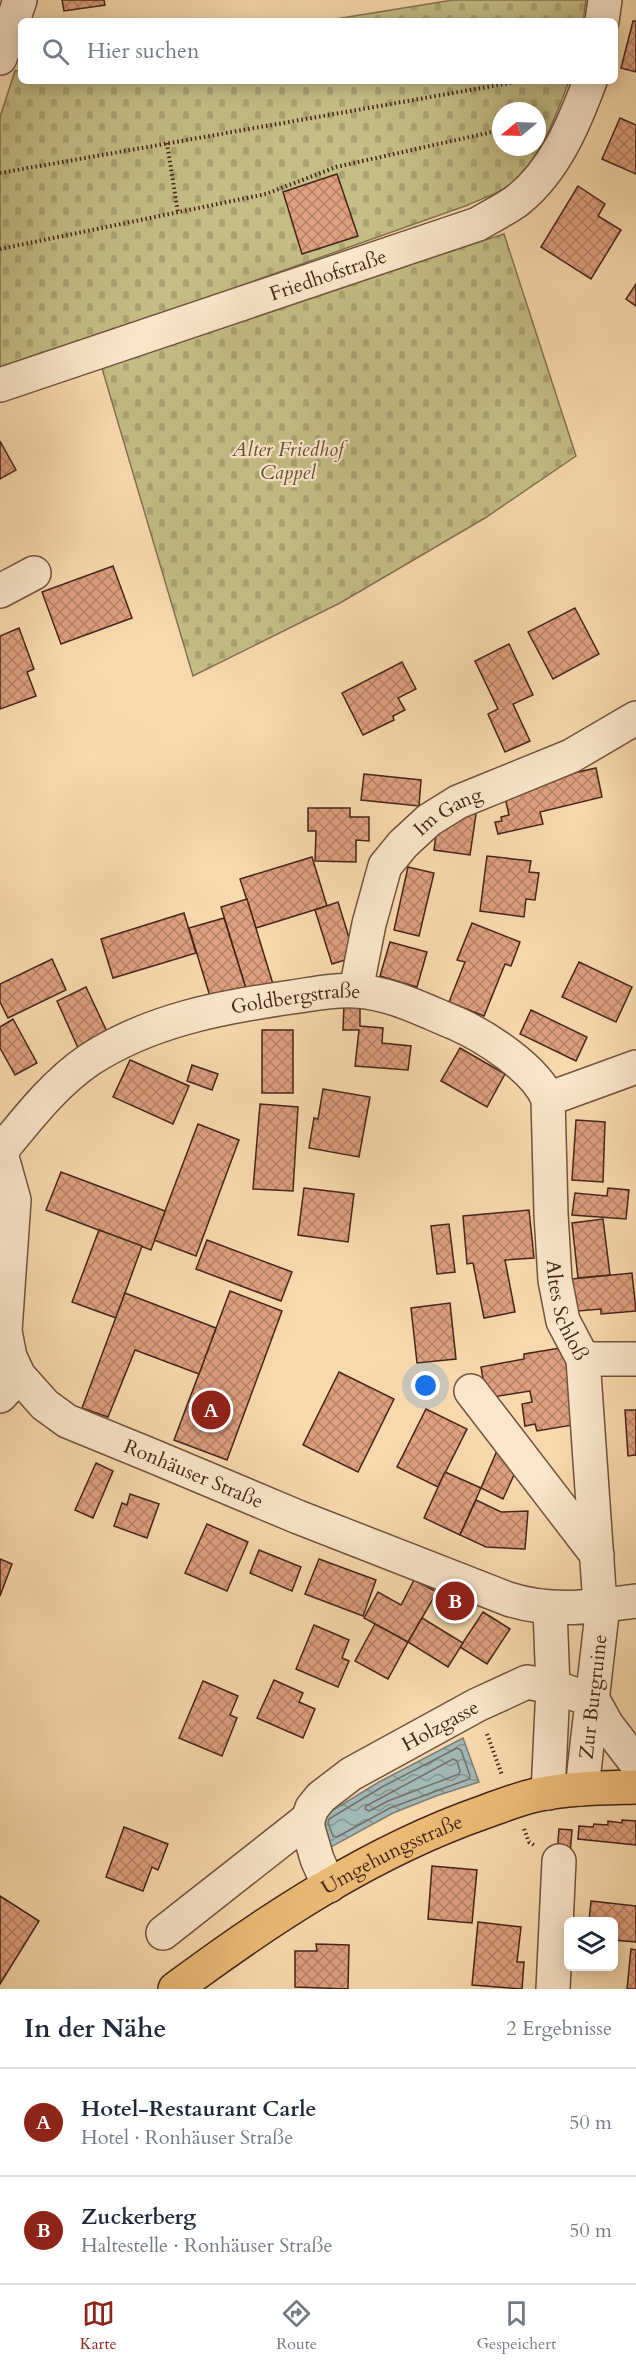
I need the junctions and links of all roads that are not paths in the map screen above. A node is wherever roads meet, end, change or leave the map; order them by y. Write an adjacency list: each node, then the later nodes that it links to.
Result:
1 (20, 0): 4 (street)
2 (605, 0): 3 (street)
3 (602, 18)
4 (0, 58)
5 (589, 84): 6 (street, Friedhofstraße)
6 (0, 384)
7 (34, 573): 8 (street)
8 (0, 591)
9 (636, 718): 10 (street, Im Gang)
10 (356, 990): 14 (street, Goldbergstraße); 15 (street, Goldbergstraße)
11 (636, 1067): 12 (street)
12 (601, 1078): 13 (street); 14 (street)
13 (636, 1091)
14 (548, 1099): 16 (street, Altes Schloß)
15 (0, 1150): 18 (street, Ronhäuser Straße)
16 (583, 1359): 17 (street); 20 (street, Altes Schloß)
17 (636, 1359)
18 (9, 1386): 23 (street, Ronhäuser Straße)
19 (471, 1390): 20 (street)
20 (597, 1555): 22 (street, Altes Schloß)
21 (636, 1601): 22 (street)
22 (602, 1605): 23 (street, Ronhäuser Straße); 25 (street, Zur Burgruine)
23 (550, 1609): 24 (street, Zur Burgruine)
24 (553, 1687): 25 (street, Holzgasse); 29 (street, Zur Burgruine); 30 (street, Holzgasse)
25 (593, 1700): 26 (street); 28 (street, Zur Burgruine)
26 (636, 1763)
27 (636, 1787): 28 (main road, Umgehungsstraße)
28 (582, 1789): 29 (main road, Umgehungsstraße)
29 (548, 1793): 32 (main road, Umgehungsstraße)
30 (310, 1814): 32 (street); 33 (street, Holzgasse)
31 (558, 1861): 35 (street)
32 (329, 1886): 34 (main road, Umgehungsstraße)
33 (163, 1933)
34 (175, 1989)
35 (553, 1989)

